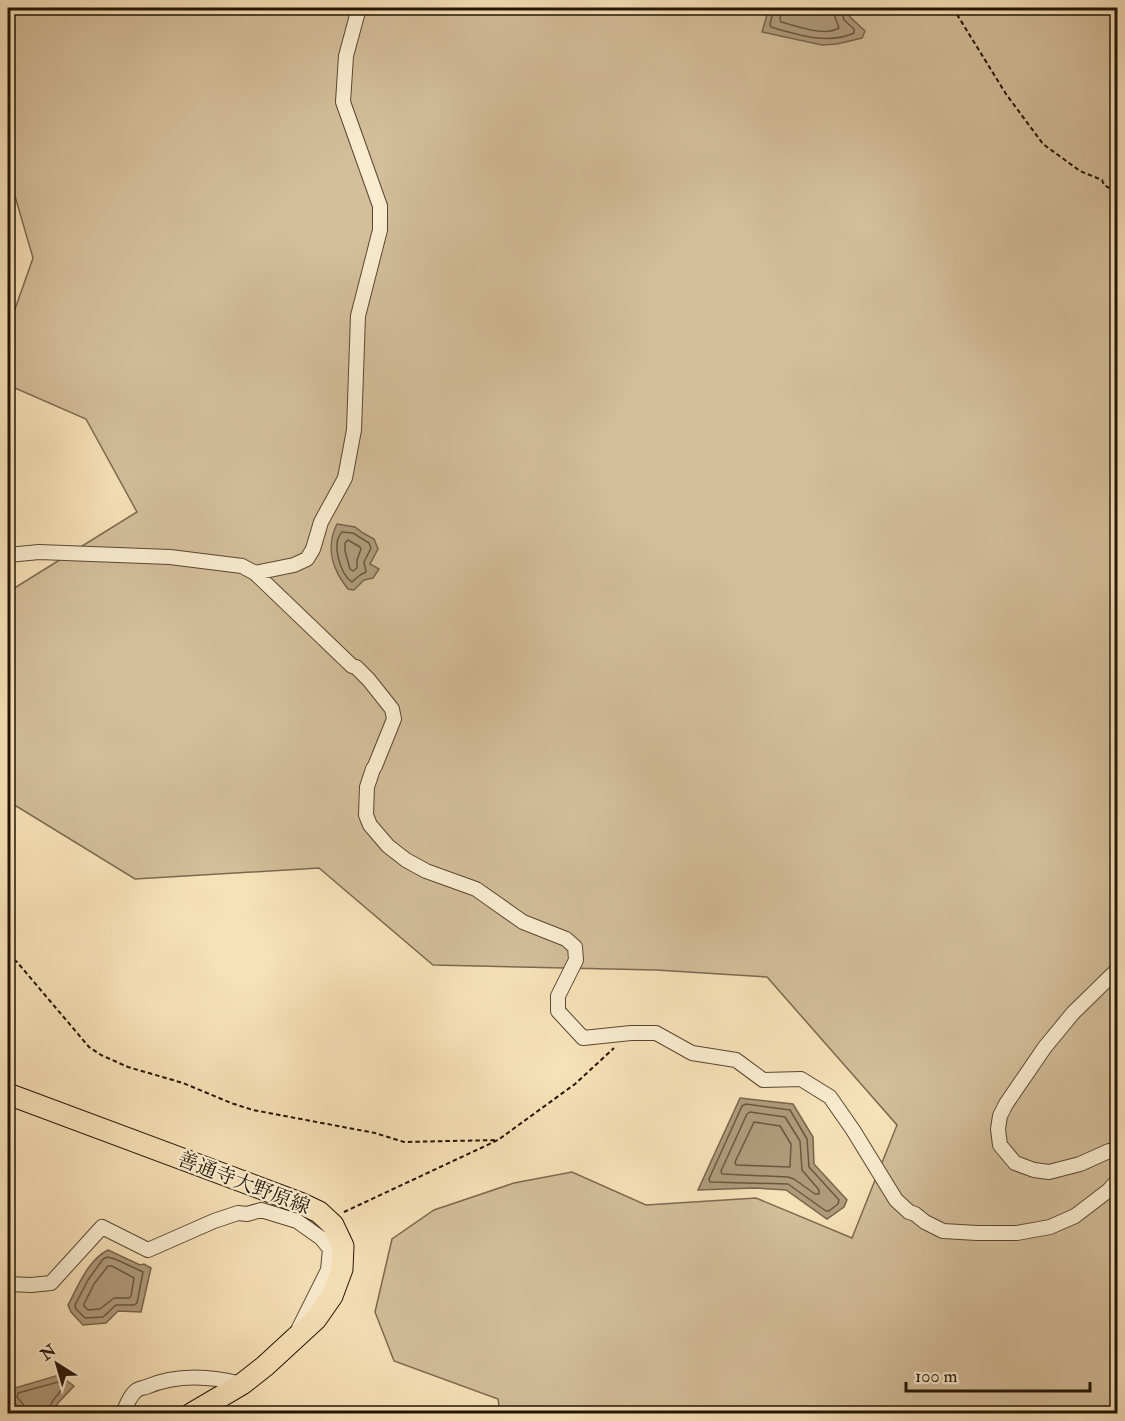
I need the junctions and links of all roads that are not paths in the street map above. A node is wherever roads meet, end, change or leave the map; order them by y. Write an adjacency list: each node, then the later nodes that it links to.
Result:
1 (359, 8): 3 (street)
2 (8, 555): 3 (street)
3 (255, 573): 7 (street)
4 (1118, 969): 6 (street)
5 (8, 1094): 9 (main road, 善通寺大野原線)
6 (1118, 1149)
7 (1118, 1180)
8 (8, 1284): 9 (street)
9 (291, 1344): 10 (main road, 善通寺大野原線)
10 (242, 1384): 11 (street); 12 (main road, 善通寺大野原線)
11 (123, 1413)
12 (191, 1413)

